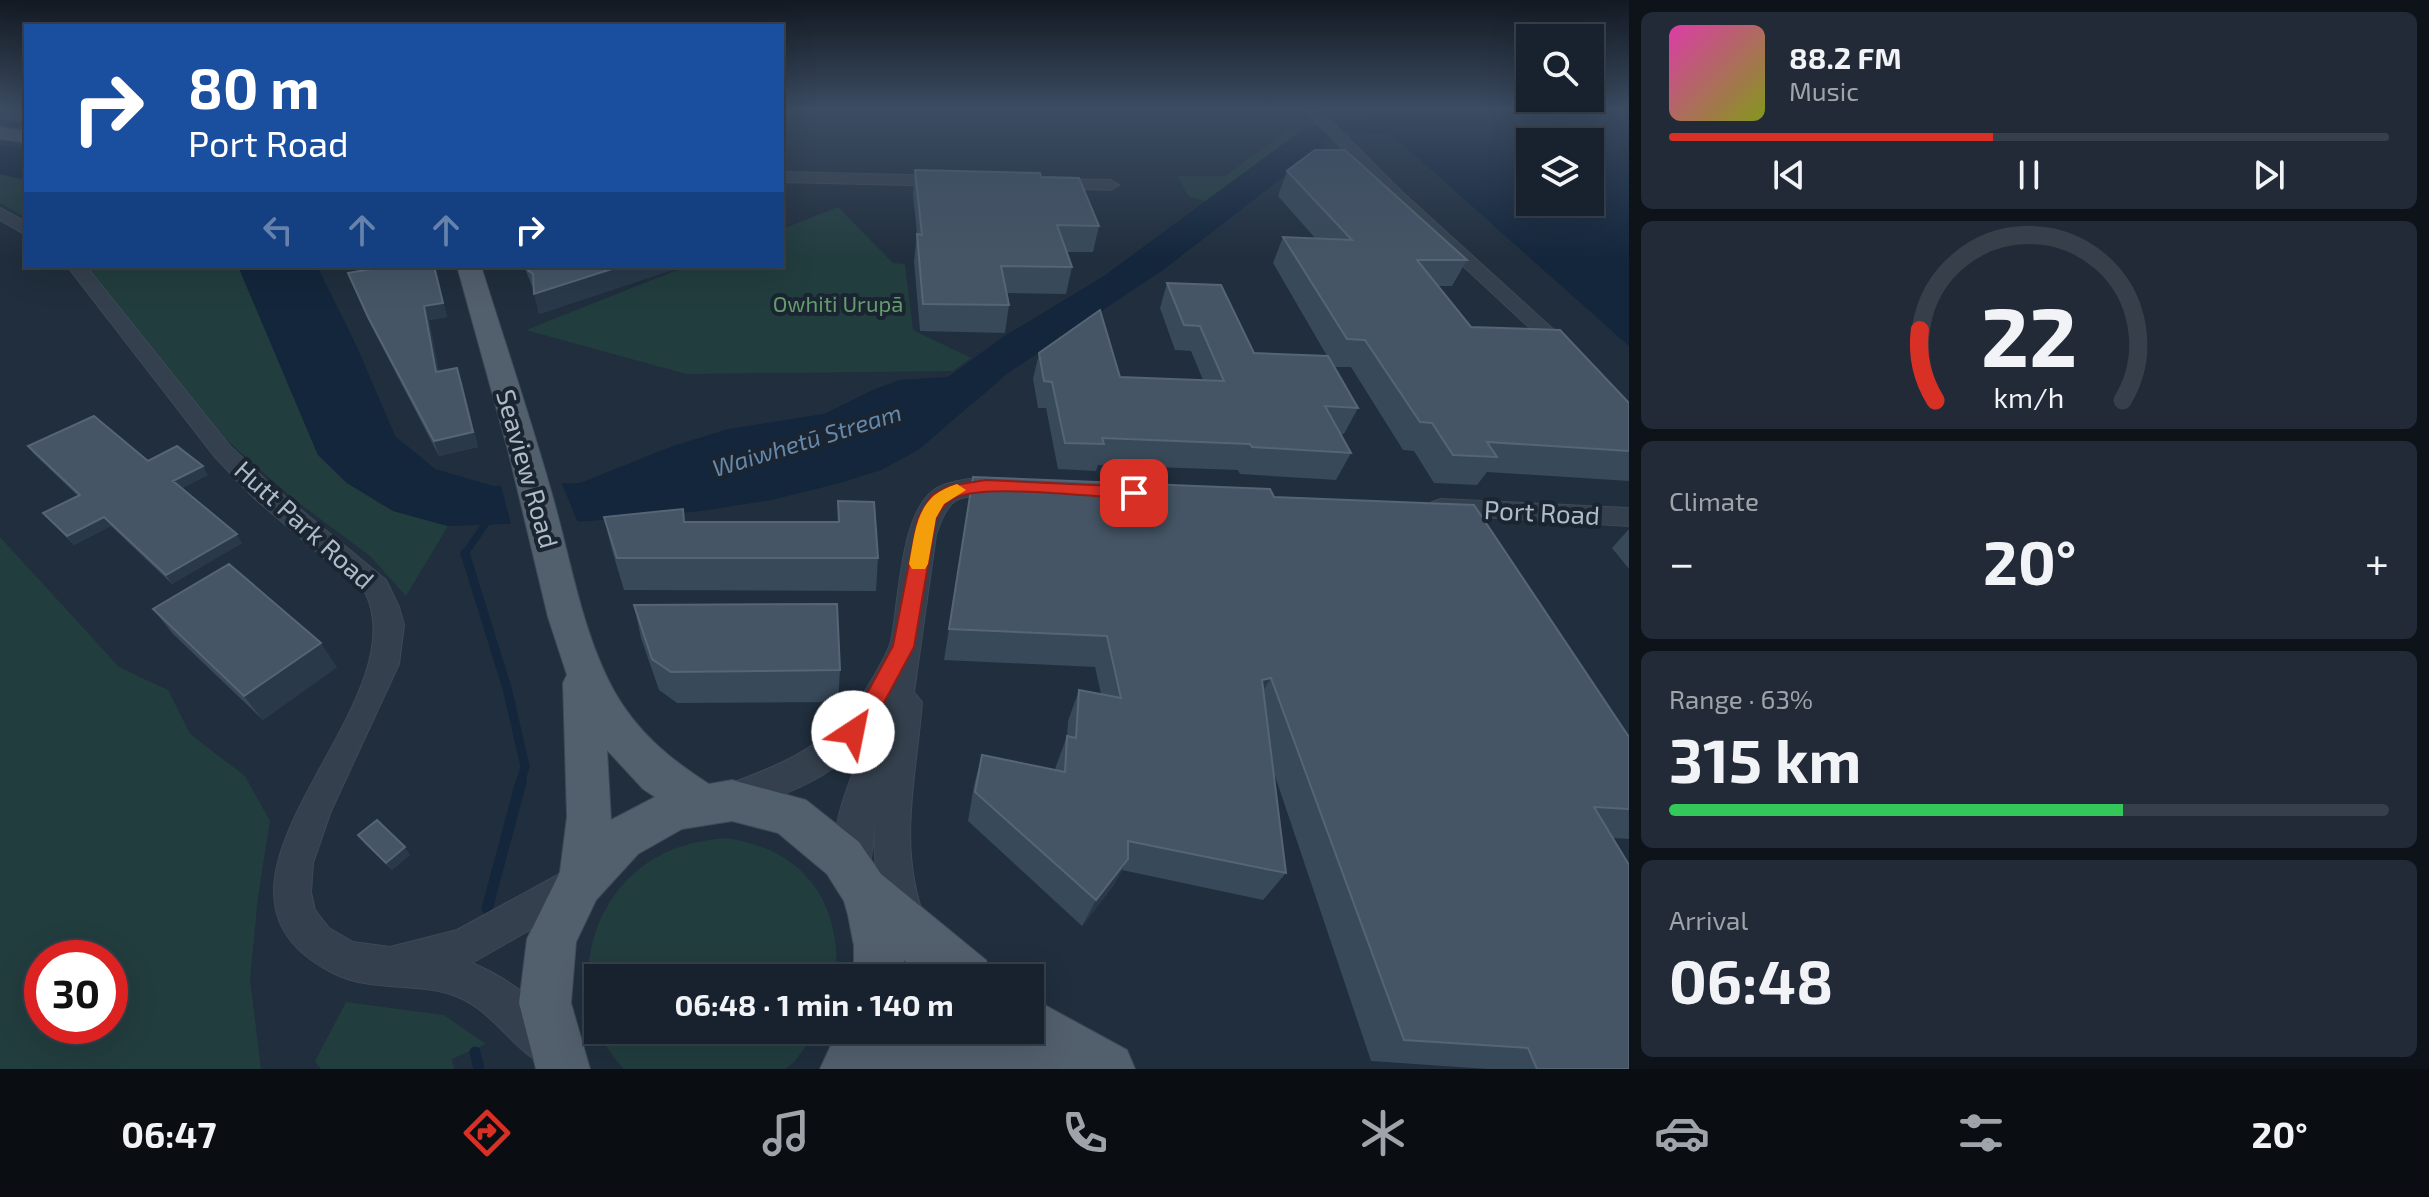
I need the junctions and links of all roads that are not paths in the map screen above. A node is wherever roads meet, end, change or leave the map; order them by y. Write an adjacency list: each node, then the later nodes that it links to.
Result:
1 (1362, 159): 10 (street)
2 (784, 177): 3 (street)
3 (970, 182)
4 (1032, 183): 5 (street)
5 (1111, 185)
6 (0, 213): 7 (street)
7 (24, 229)
8 (78, 268): 22 (street, Hutt Park Road)
9 (470, 268): 15 (main road, Seaview Road)
10 (1588, 372)
11 (1032, 488): 14 (street)
12 (1419, 507): 13 (street, Port Road)
13 (1629, 517)
14 (903, 647): 16 (street); 18 (street); 19 (street)
15 (583, 673): 16 (main road, Seaview Road); 17 (main road, Seaview Road)
16 (713, 802): 17 (main road); 18 (main road)
17 (580, 878): 22 (street, Hutt Park Road); 25 (main road)
18 (857, 878): 19 (main road); 20 (main road)
19 (919, 940): 21 (main road)
20 (878, 964)
21 (950, 964)
22 (369, 965): 25 (street, Hutt Park Road)
23 (1044, 1033): 29 (main road)
24 (860, 1044): 26 (main road)
25 (559, 1060)
26 (847, 1069)
27 (866, 1069): 28 (main road)
28 (1081, 1069)
29 (1108, 1069)

